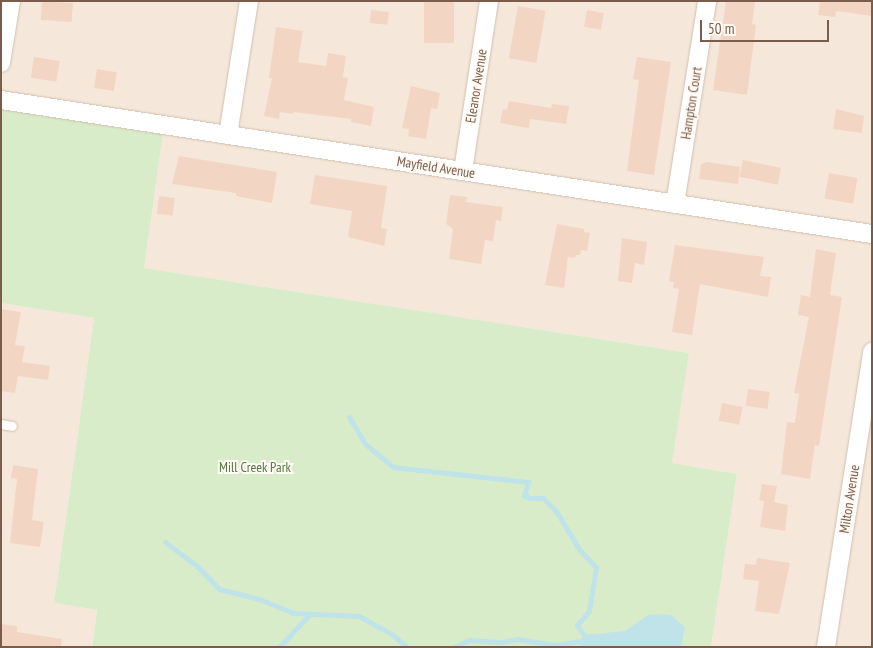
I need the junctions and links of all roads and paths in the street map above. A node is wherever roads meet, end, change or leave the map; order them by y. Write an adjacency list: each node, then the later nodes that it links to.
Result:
1 (11, 1): 5 (street)
2 (249, 1): 7 (street)
3 (489, 1): 8 (street, Eleanor Avenue)
4 (707, 1): 9 (street, Hampton Court)
5 (1, 63)
6 (1, 100): 7 (street, Mayfield Avenue)
7 (228, 135): 8 (street, Mayfield Avenue)
8 (463, 171): 9 (street, Mayfield Avenue)
9 (675, 204): 10 (street, Mayfield Avenue)
10 (872, 234)
11 (872, 352): 12 (street, Milton Avenue)
12 (868, 403): 15 (street, Milton Avenue)
13 (1, 424): 14 (lane)
14 (12, 426)
15 (826, 647)

